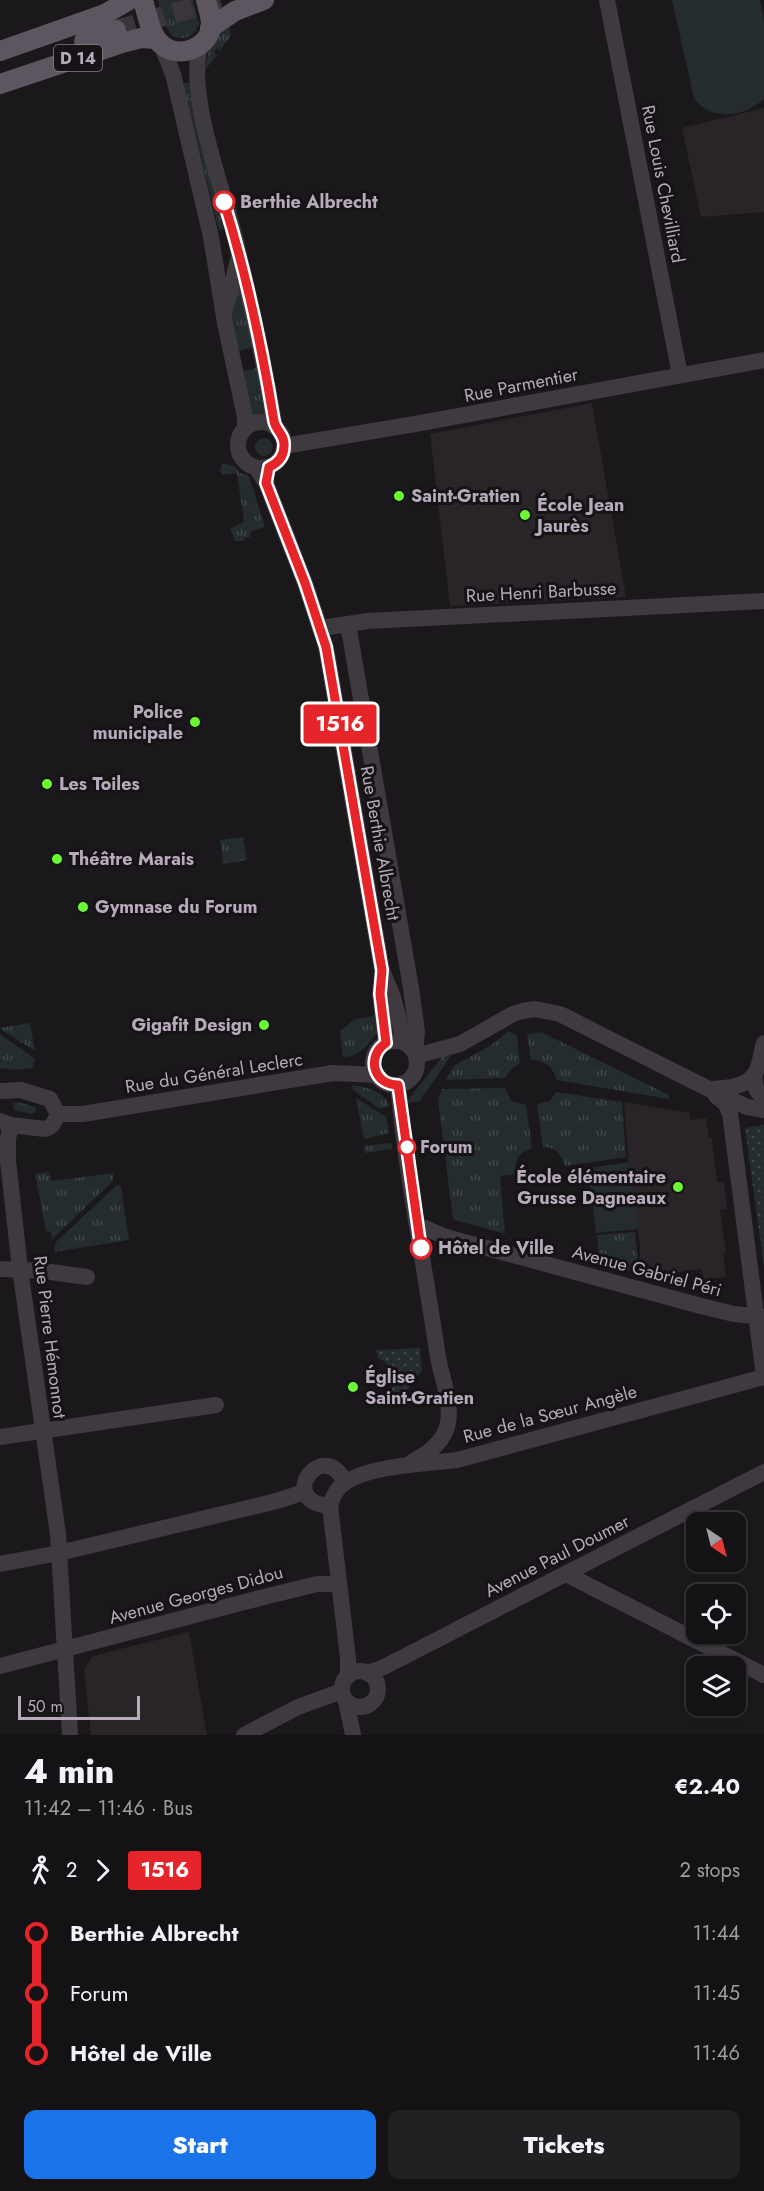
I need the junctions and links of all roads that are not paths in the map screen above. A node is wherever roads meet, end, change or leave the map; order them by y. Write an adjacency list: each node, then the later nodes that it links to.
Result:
1 (143, 0): 7 (main road)
2 (206, 0): 6 (main road)
3 (264, 0): 6 (main road)
4 (608, 0): 15 (street, Rue Louis Chevilliard)
5 (116, 12): 8 (main road, D 14); 9 (main road, D 14); 10 (main road, D 14)
6 (206, 36): 7 (main road); 12 (street, Rue Berthie Albrecht)
7 (159, 42): 11 (main road, D 14); 13 (street, Rue Berthie Albrecht)
8 (0, 51)
9 (0, 62)
10 (0, 71)
11 (0, 84)
12 (239, 255): 13 (street, Rue Berthie Albrecht); 16 (street, Rue Berthie Albrecht)
13 (224, 316): 17 (street, Rue Berthie Albrecht)
14 (764, 360): 15 (street, Rue Parmentier)
15 (680, 375): 18 (street, Rue Parmentier)
16 (275, 427): 17 (street); 18 (street, Rue Berthie Albrecht)
17 (245, 428): 19 (street, Rue Berthie Albrecht)
18 (284, 446): 19 (street)
19 (264, 473): 22 (street, Rue Berthie Albrecht)
20 (764, 601): 21 (street, Rue Henri Barbusse)
21 (348, 624): 22 (street, Rue Henri Barbusse); 26 (street, Rue Berthie Albrecht)
22 (321, 628): 23 (street, Rue Berthie Albrecht)
23 (382, 970): 24 (street, Rue Berthie Albrecht); 26 (street, Rue Berthie Albrecht)
24 (386, 1043): 26 (street); 27 (street)
25 (764, 1043): 28 (street)
26 (412, 1050): 29 (street); 30 (street)
27 (375, 1068): 29 (street); 34 (street, Rue du Général Leclerc)
28 (754, 1075): 30 (street); 32 (street)
29 (398, 1085): 36 (street)
30 (709, 1089): 33 (street); 40 (street)
31 (0, 1091): 34 (street)
32 (764, 1100)
33 (764, 1110)
34 (58, 1114): 35 (street)
35 (5, 1123): 38 (street, Rue Pierre Hémonnot)
36 (417, 1225): 40 (street, Avenue Gabriel Péri); 45 (street)
37 (0, 1269): 38 (street)
38 (20, 1269): 39 (street); 43 (street, Rue Pierre Hémonnot)
39 (87, 1277)
40 (760, 1317): 41 (street)
41 (764, 1376): 45 (street, Rue de la Sœur Angèle)
42 (216, 1405): 43 (street)
43 (42, 1430): 44 (street); 50 (street, Rue Pierre Hémonnot)
44 (0, 1437)
45 (406, 1465): 47 (street, Rue de la Sœur Angèle)
46 (764, 1472): 52 (street, Avenue Paul Doumer)
47 (345, 1483): 48 (street); 49 (street)
48 (305, 1492): 49 (street); 50 (street)
49 (330, 1506): 53 (street)
50 (59, 1553): 51 (street); 54 (street, Rue Pierre Hémonnot)
51 (0, 1564)
52 (566, 1574): 56 (street, Avenue Paul Doumer); 57 (street)
53 (339, 1584): 54 (street, Avenue Georges Didou); 58 (street)
54 (65, 1650): 55 (street, Avenue Georges Didou); 60 (street, Rue Pierre Hémonnot)
55 (0, 1666)
56 (367, 1673): 58 (street); 59 (street)
57 (764, 1675)
58 (346, 1689): 59 (street); 61 (street); 62 (street)
59 (367, 1706): 63 (street)
60 (70, 1735)
61 (244, 1735)
62 (353, 1735)
63 (361, 1735)

